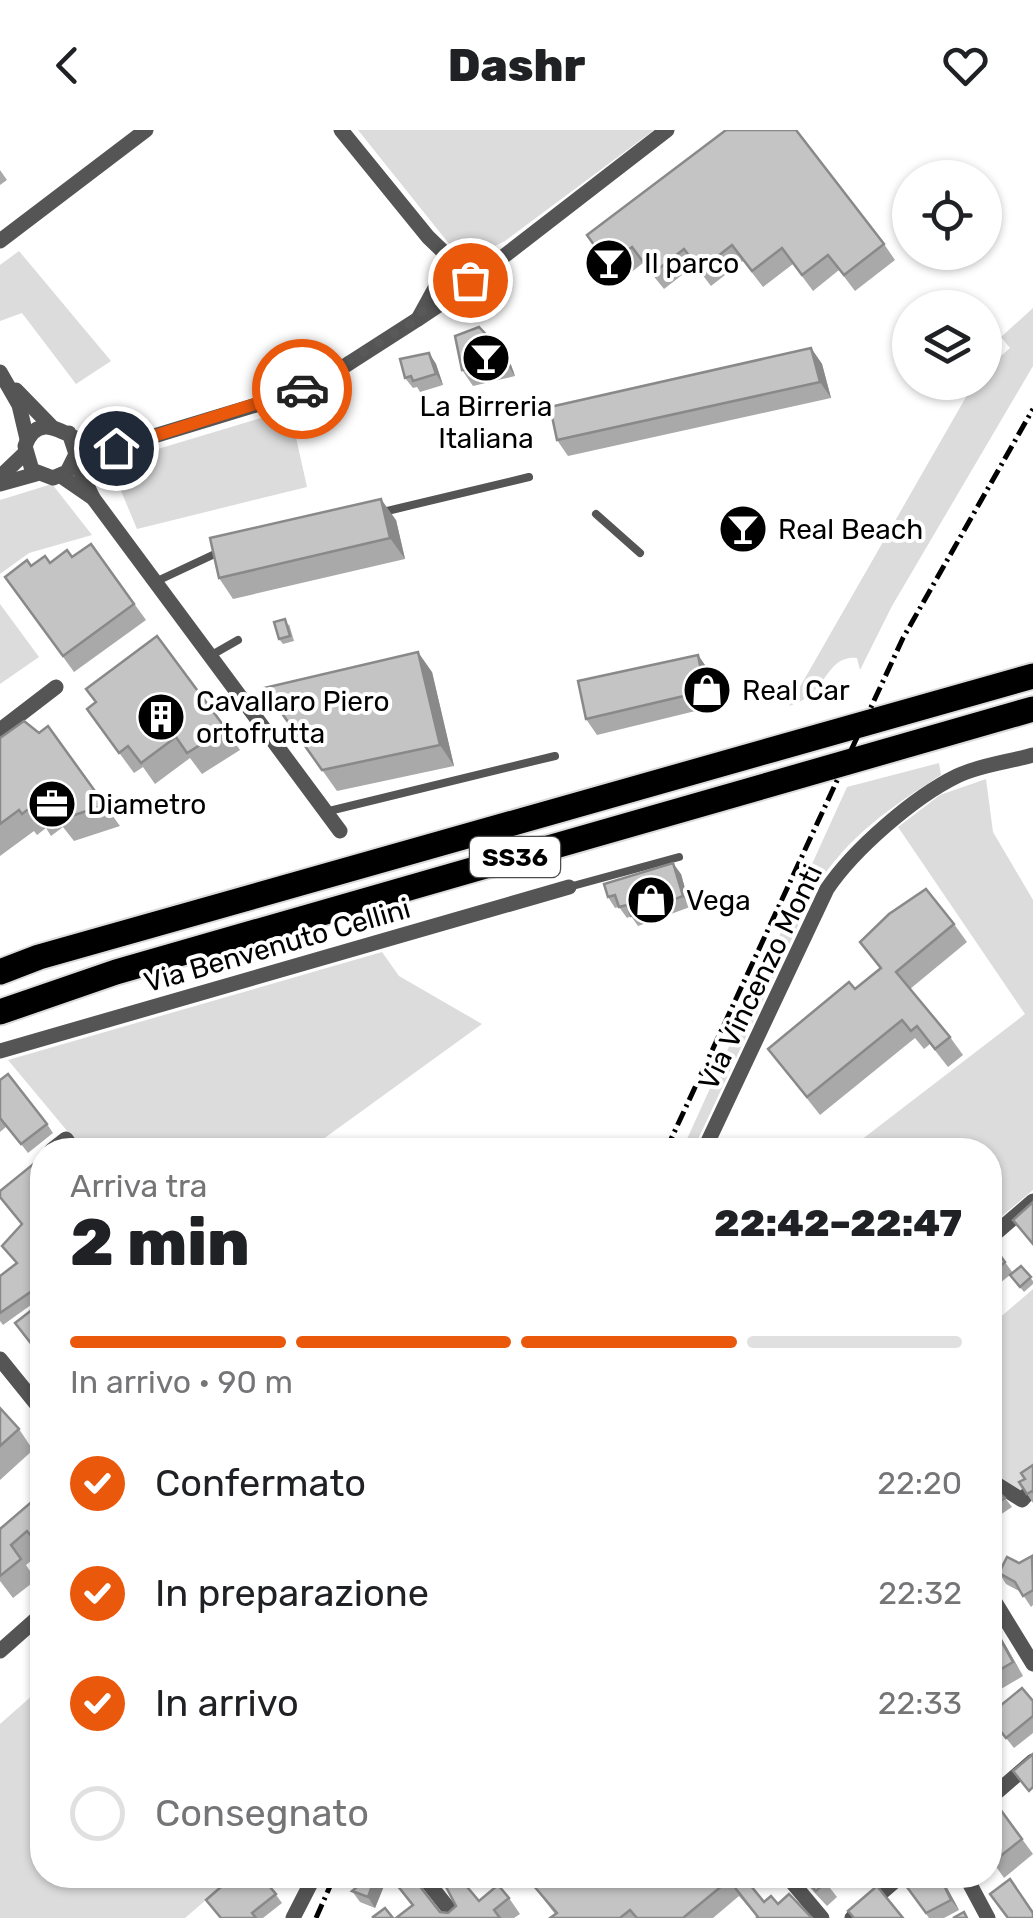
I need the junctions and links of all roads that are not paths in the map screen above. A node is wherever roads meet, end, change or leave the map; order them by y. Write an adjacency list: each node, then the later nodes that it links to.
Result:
1 (146, 130): 5 (street)
2 (341, 130): 4 (street)
3 (667, 130): 6 (street)
4 (428, 237): 7 (street); 8 (street)
5 (0, 240)
6 (504, 254): 7 (street); 9 (street)
7 (458, 264): 8 (street); 9 (street)
8 (440, 277): 9 (street); 10 (street)
9 (463, 289): 10 (street)
10 (418, 319): 16 (street)
11 (0, 372): 12 (street)
12 (12, 388): 13 (street); 15 (street)
13 (51, 426): 14 (street); 15 (street)
14 (69, 433): 16 (street); 17 (street)
15 (26, 446): 18 (street); 21 (street)
16 (116, 448): 17 (street)
17 (76, 460): 19 (street); 22 (street)
18 (36, 474): 19 (street); 21 (street)
19 (61, 476): 22 (street)
20 (529, 477): 23 (lane)
21 (0, 480)
22 (94, 498): 27 (street)
23 (375, 514)
24 (596, 514): 26 (lane)
25 (221, 552): 27 (lane)
26 (640, 553)
27 (156, 582): 29 (street)
28 (238, 640): 29 (lane)
29 (210, 656): 36 (street)
30 (1033, 676): 40 (highway, SS36)
31 (56, 687): 33 (street)
32 (1033, 709): 41 (highway, SS36)
33 (0, 730)
34 (555, 756): 36 (lane)
35 (1033, 756): 43 (street, Via Vincenzo Monti)
36 (325, 812): 37 (street)
37 (340, 831)
38 (679, 857): 39 (lane)
39 (569, 888): 42 (street, Via Benvenuto Cellini)
40 (0, 972)
41 (0, 1012)
42 (0, 1051)
43 (710, 1138)
44 (1033, 1201): 45 (street)
45 (1002, 1228)
46 (0, 1359): 47 (street)
47 (30, 1385)
48 (1002, 1488): 49 (street)
49 (1033, 1488)
50 (1002, 1614): 53 (street)
51 (30, 1623): 52 (street)
52 (3, 1643)
53 (1033, 1664)
54 (1033, 1761): 55 (street)
55 (1002, 1788)
56 (308, 1888): 61 (street)
57 (442, 1888): 62 (street)
58 (797, 1888): 63 (street)
59 (887, 1888): 64 (street)
60 (973, 1888): 65 (street)
61 (293, 1918)
62 (456, 1918)
63 (822, 1918)
64 (852, 1918)
65 (988, 1918)

